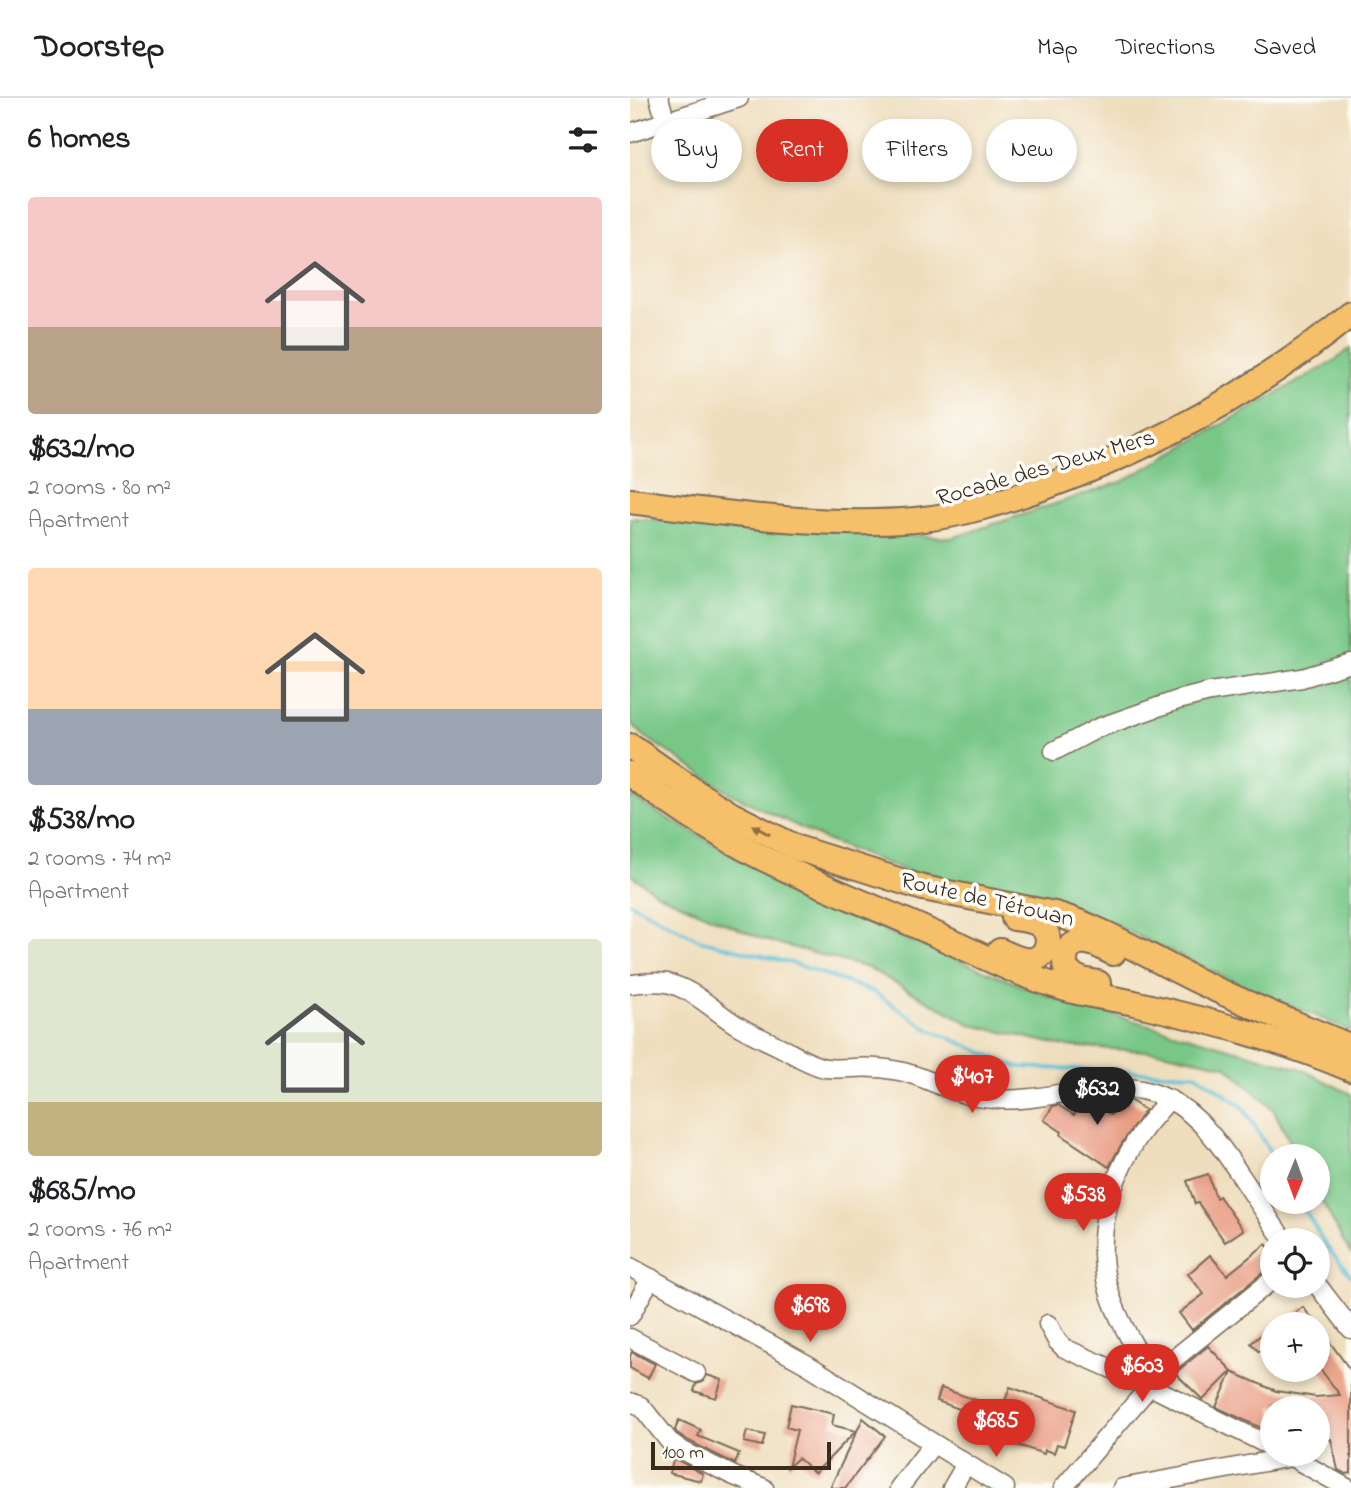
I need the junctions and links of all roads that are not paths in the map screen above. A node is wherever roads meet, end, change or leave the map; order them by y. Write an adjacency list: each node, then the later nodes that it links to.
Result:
1 (659, 98): 3 (street)
2 (739, 98): 4 (street)
3 (665, 119)
4 (675, 119)
5 (651, 127): 6 (street)
6 (630, 133)
7 (1351, 314): 8 (highway, Rocade des Deux Mers)
8 (1170, 434): 9 (highway, Rocade des Deux Mers); 10 (highway, Rocade des Deux Mers)
9 (630, 486)
10 (630, 501)
11 (1351, 663): 13 (street)
12 (630, 746): 15 (highway, Route de Tétouan, one-way to 12)
13 (1054, 751)
14 (630, 774): 15 (highway, Route de Tétouan)
15 (792, 859): 15 (highway); 17 (highway, Route de Tétouan); 17 (highway, Route de Tétouan)
16 (630, 984): 18 (street)
17 (1349, 1057): 17 (highway)
18 (1170, 1099): 19 (street); 29 (street)
19 (1275, 1228)
20 (630, 1267): 21 (street)
21 (651, 1278): 24 (street); 32 (street)
22 (1260, 1290): 29 (street)
23 (1327, 1298): 26 (street)
24 (630, 1316)
25 (1048, 1324): 29 (street)
26 (1351, 1329)
27 (630, 1338): 28 (street)
28 (696, 1373)
29 (1149, 1382): 31 (street); 41 (street)
30 (630, 1402): 36 (street)
31 (1260, 1441)
32 (933, 1444): 34 (street); 38 (street)
33 (1260, 1462): 42 (street)
34 (966, 1464): 39 (street); 40 (street)
35 (1307, 1466): 43 (street)
36 (731, 1482): 37 (street)
37 (764, 1488)
38 (899, 1488)
39 (952, 1488)
40 (1005, 1488)
41 (1063, 1488)
42 (1122, 1488)
43 (1347, 1488)

